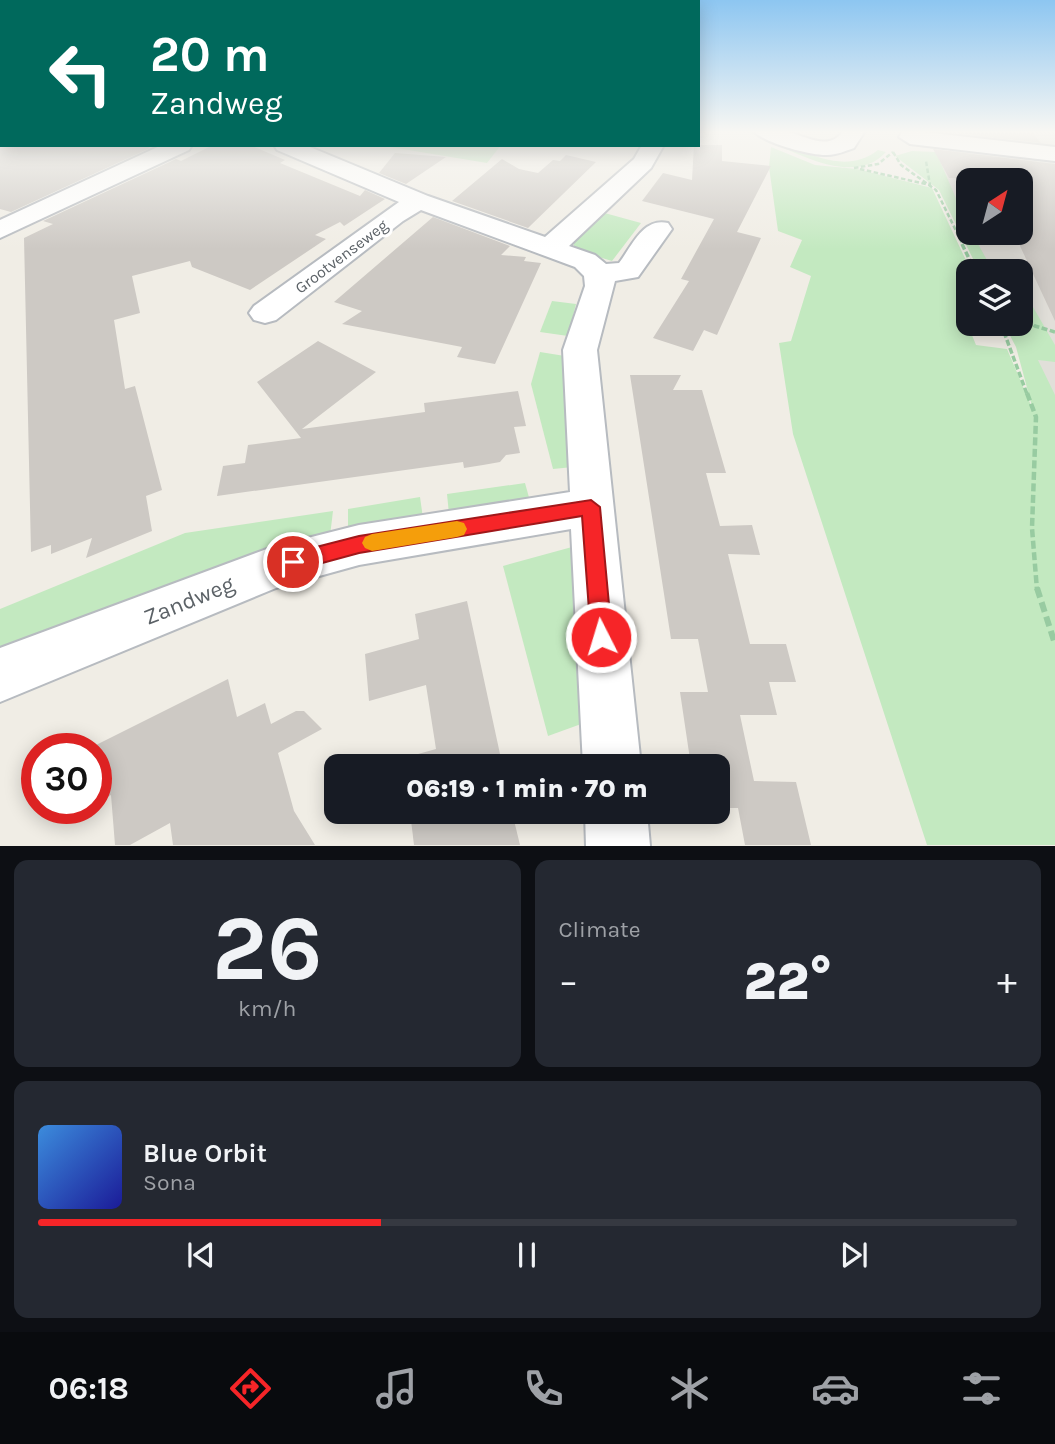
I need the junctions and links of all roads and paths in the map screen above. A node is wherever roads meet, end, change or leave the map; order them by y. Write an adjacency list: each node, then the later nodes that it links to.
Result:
1 (127, 170): 9 (street)
2 (346, 170): 7 (street, Grootvenseweg)
3 (635, 170): 10 (street)
4 (864, 170): 6 (path)
5 (909, 170): 6 (path)
6 (930, 185): 11 (path)
7 (419, 201): 10 (street, Grootvenseweg); 13 (street, Grootvenseweg)
8 (658, 229): 12 (street)
9 (0, 230)
10 (550, 248): 12 (street, Grootvenseweg)
11 (969, 259)
12 (599, 274): 17 (street)
13 (265, 313)
14 (1033, 325): 15 (path)
15 (1055, 332)
16 (1006, 336): 18 (path)
17 (591, 507): 19 (street, Zandweg); 20 (street)
18 (1055, 643)
19 (0, 675)
20 (611, 754)
21 (617, 824): 22 (street)
22 (618, 845)

